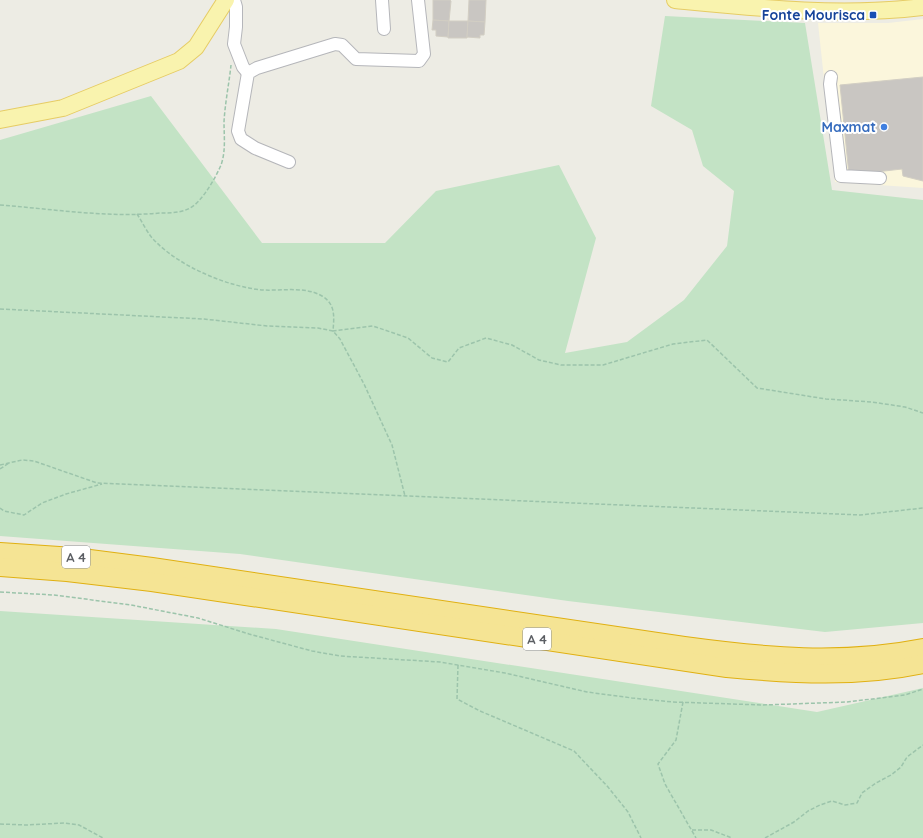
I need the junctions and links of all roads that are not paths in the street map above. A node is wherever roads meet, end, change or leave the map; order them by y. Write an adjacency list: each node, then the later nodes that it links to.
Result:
1 (226, 0): 12 (main road)
2 (234, 0): 10 (street)
3 (382, 0): 9 (street)
4 (418, 0): 10 (street)
5 (675, 0): 6 (main road)
6 (717, 2): 7 (main road)
7 (799, 5): 8 (main road)
8 (923, 7)
9 (384, 29)
10 (248, 73): 13 (street)
11 (831, 77): 14 (street)
12 (0, 120)
13 (289, 162)
14 (880, 178)
15 (0, 552): 17 (highway, A 4)
16 (0, 567): 18 (highway, A 4)
17 (923, 648)
18 (923, 664)

